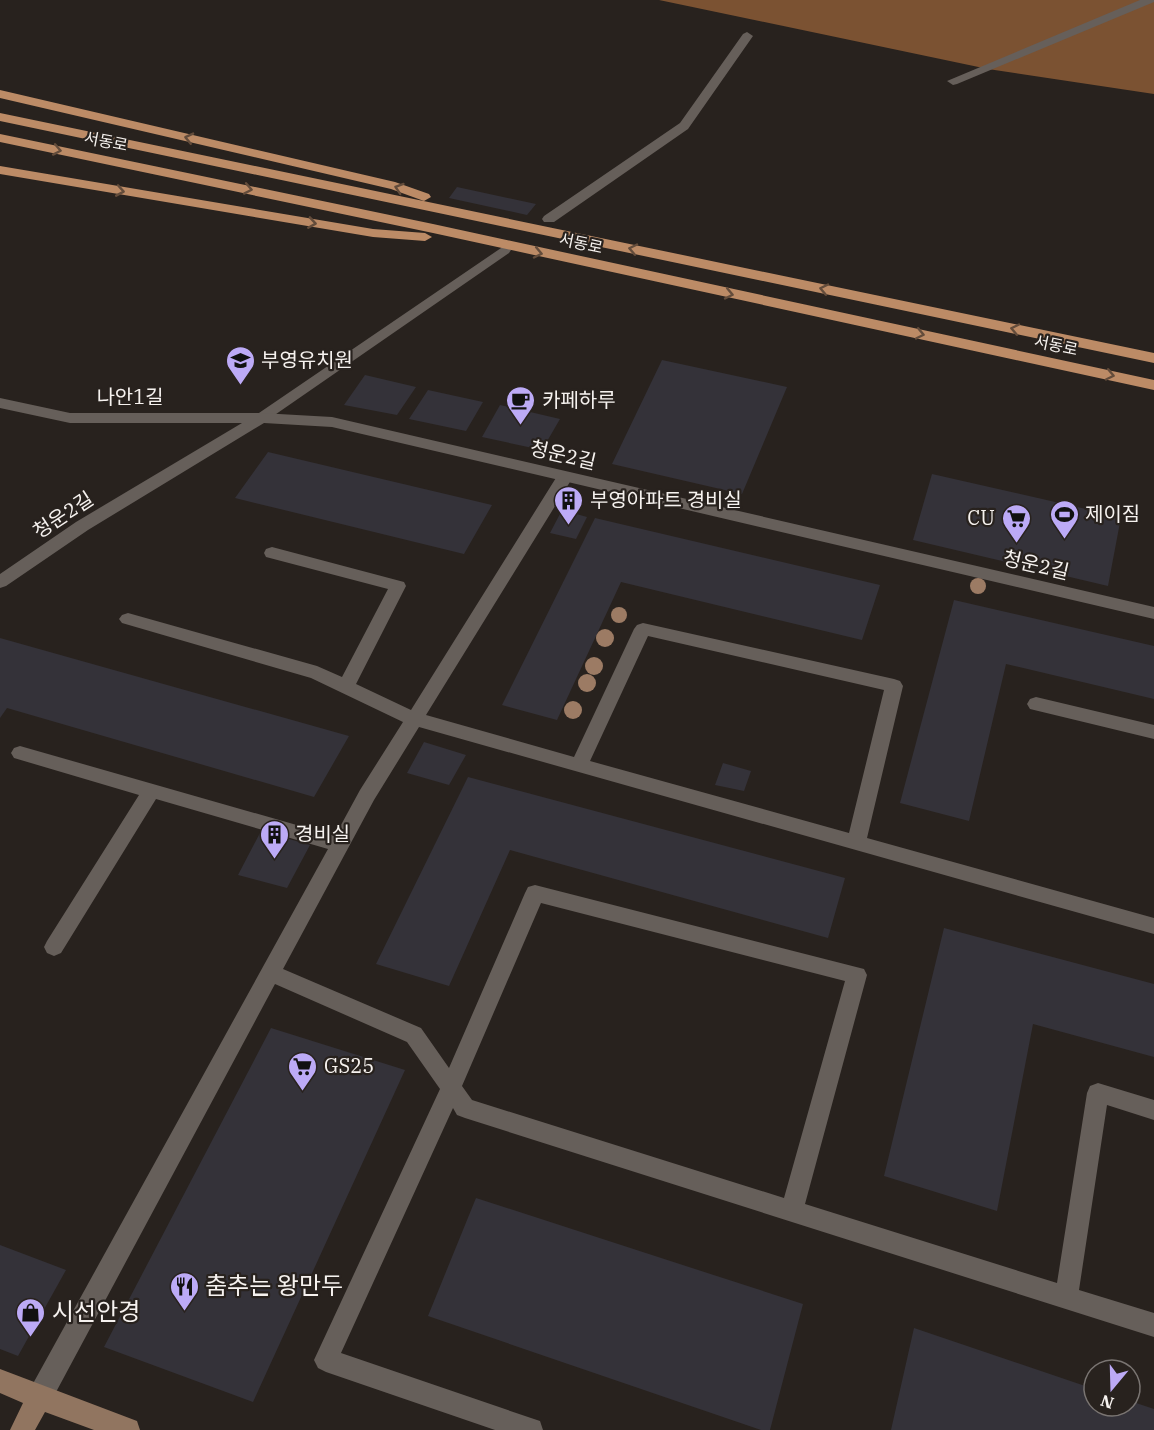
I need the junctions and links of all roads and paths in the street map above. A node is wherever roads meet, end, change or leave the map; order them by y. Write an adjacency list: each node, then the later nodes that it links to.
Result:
1 (1150, 0): 3 (street)
2 (747, 36): 9 (street)
3 (953, 81)
4 (0, 94): 8 (main road, one-way to 4)
5 (0, 117): 8 (main road, 서동로)
6 (0, 138): 10 (main road, 서동로, one-way to 10)
7 (0, 170): 10 (main road, one-way to 10)
8 (473, 216): 12 (main road, 서동로, one-way to 8)
9 (549, 219)
10 (481, 240): 13 (main road, 서동로, one-way to 13)
11 (504, 250): 15 (street)
12 (1154, 358)
13 (1154, 385)
14 (0, 403): 15 (street, 나안1길)
15 (261, 418): 16 (street, 청운2길); 18 (street, 청운2길)
16 (565, 477): 19 (street, 청운2길); 23 (street)
17 (272, 553): 21 (street)
18 (0, 582)
19 (1154, 613)
20 (128, 620): 21 (street)
21 (346, 687): 23 (street)
22 (1036, 704): 24 (street)
23 (414, 719): 26 (street); 29 (street)
24 (1154, 732)
25 (20, 753): 27 (street)
26 (579, 765): 28 (street); 28 (street)
27 (151, 791): 29 (street); 31 (street)
28 (856, 843): 30 (street)
29 (340, 845): 32 (street)
30 (1154, 926)
31 (54, 947)
32 (270, 973): 33 (street); 39 (street)
33 (451, 1088): 35 (street); 35 (street); 42 (street)
34 (1154, 1110): 36 (street)
35 (792, 1211): 36 (street)
36 (1066, 1297): 37 (street)
37 (1154, 1325)
38 (0, 1380): 39 (street)
39 (39, 1398): 40 (street); 41 (street)
40 (22, 1430)
41 (128, 1430)
42 (531, 1430)

